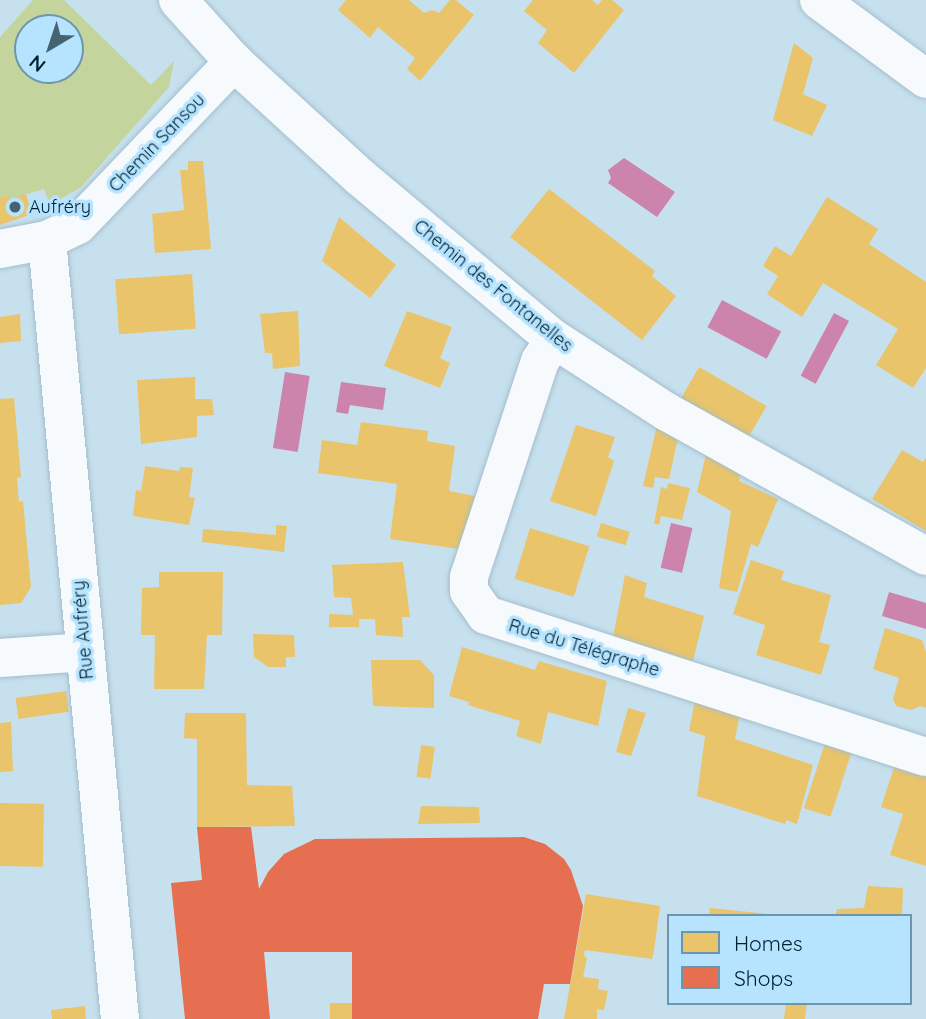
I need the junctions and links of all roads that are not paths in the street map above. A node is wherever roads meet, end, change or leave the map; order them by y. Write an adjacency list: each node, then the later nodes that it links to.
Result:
1 (178, 0): 3 (street, Chemin des Fontanelles)
2 (819, 0): 4 (street)
3 (234, 62): 5 (street, Chemin Sansou); 7 (street, Chemin des Fontanelles)
4 (926, 79)
5 (47, 240): 6 (street, Chemin Sansou); 9 (street, Rue Aufréry)
6 (0, 249)
7 (554, 339): 8 (street, Chemin des Fontanelles); 11 (street, Rue du Télégraphe)
8 (926, 556)
9 (85, 652): 10 (street); 12 (street, Rue Aufréry)
10 (0, 658)
11 (926, 757)
12 (120, 1019)

